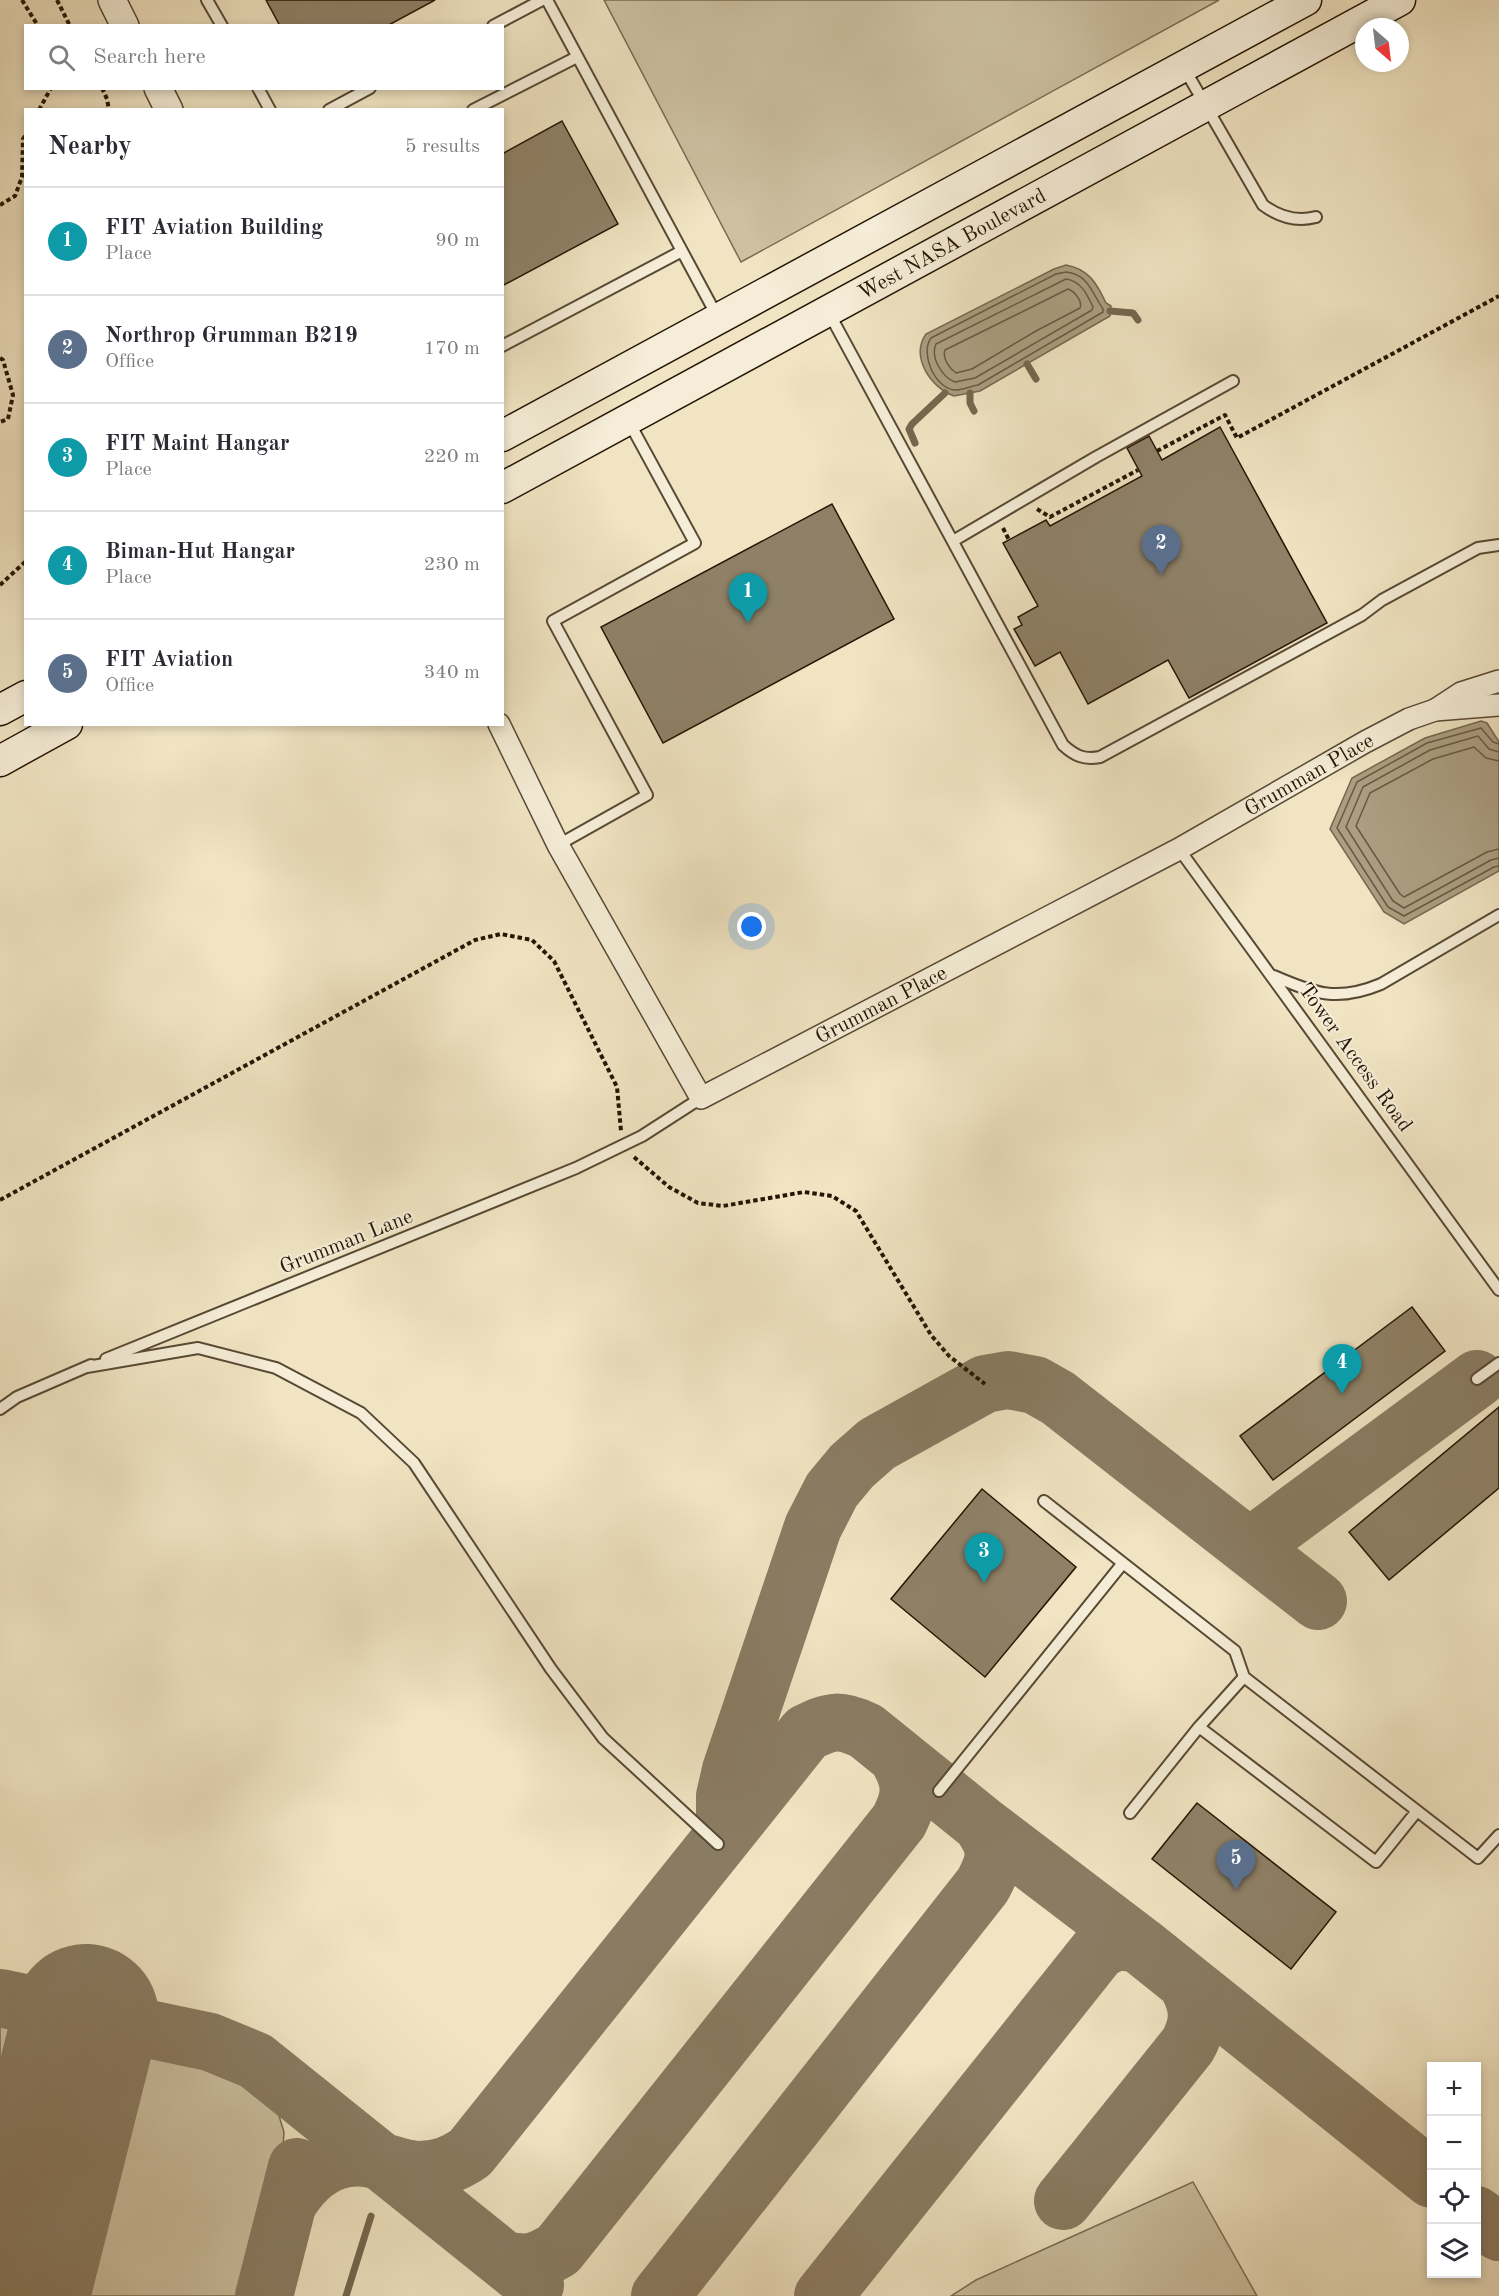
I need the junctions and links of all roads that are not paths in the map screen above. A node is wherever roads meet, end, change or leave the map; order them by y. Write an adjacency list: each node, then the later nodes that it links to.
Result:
1 (111, 0): 6 (street)
2 (207, 0): 7 (lane)
3 (544, 0): 8 (lane); 9 (lane)
4 (1306, 0): 10 (main road)
5 (1400, 0): 14 (main road, West NASA Boulevard)
6 (124, 24)
7 (221, 24)
8 (497, 24)
9 (577, 57): 18 (lane); 20 (lane)
10 (1183, 66): 14 (lane); 22 (main road)
11 (159, 90): 15 (street)
12 (259, 90): 16 (lane)
13 (366, 90): 17 (lane)
14 (1205, 106): 19 (lane); 21 (main road, West NASA Boulevard)
15 (168, 108)
16 (269, 108)
17 (333, 108)
18 (477, 108)
19 (1316, 217)
20 (682, 250): 22 (lane); 23 (lane)
21 (828, 311): 25 (main road, West NASA Boulevard); 28 (lane)
22 (719, 319): 26 (main road)
23 (504, 345)
24 (1233, 381): 28 (lane)
25 (628, 420): 27 (main road, West NASA Boulevard); 38 (lane)
26 (504, 435)
27 (504, 488)
28 (953, 541): 29 (lane)
29 (1499, 545)
30 (1499, 681): 34 (street, Grumman Place)
31 (24, 697): 33 (main road)
32 (1499, 705): 34 (street, Grumman Place)
33 (0, 710)
34 (1435, 710): 39 (street, Grumman Place)
35 (63, 726): 37 (main road)
36 (500, 726): 38 (street)
37 (0, 761)
38 (558, 845): 42 (street)
39 (1179, 849): 41 (lane, Tower Access Road); 42 (street, Grumman Place)
40 (1499, 915): 41 (lane)
41 (1272, 975): 43 (lane, Tower Access Road)
42 (701, 1098): 45 (lane, Grumman Lane)
43 (1499, 1290)
44 (1499, 1363): 46 (lane)
45 (87, 1367): 47 (lane, Grumman Lane); 56 (lane)
46 (1477, 1379)
47 (0, 1409)
48 (1044, 1501): 49 (lane)
49 (1123, 1563): 50 (lane); 52 (lane)
50 (1244, 1677): 51 (lane); 53 (lane)
51 (1199, 1727): 53 (lane); 54 (lane)
52 (939, 1791)
53 (1417, 1811): 55 (lane)
54 (1130, 1813)
55 (1499, 1835)
56 (718, 1844)

